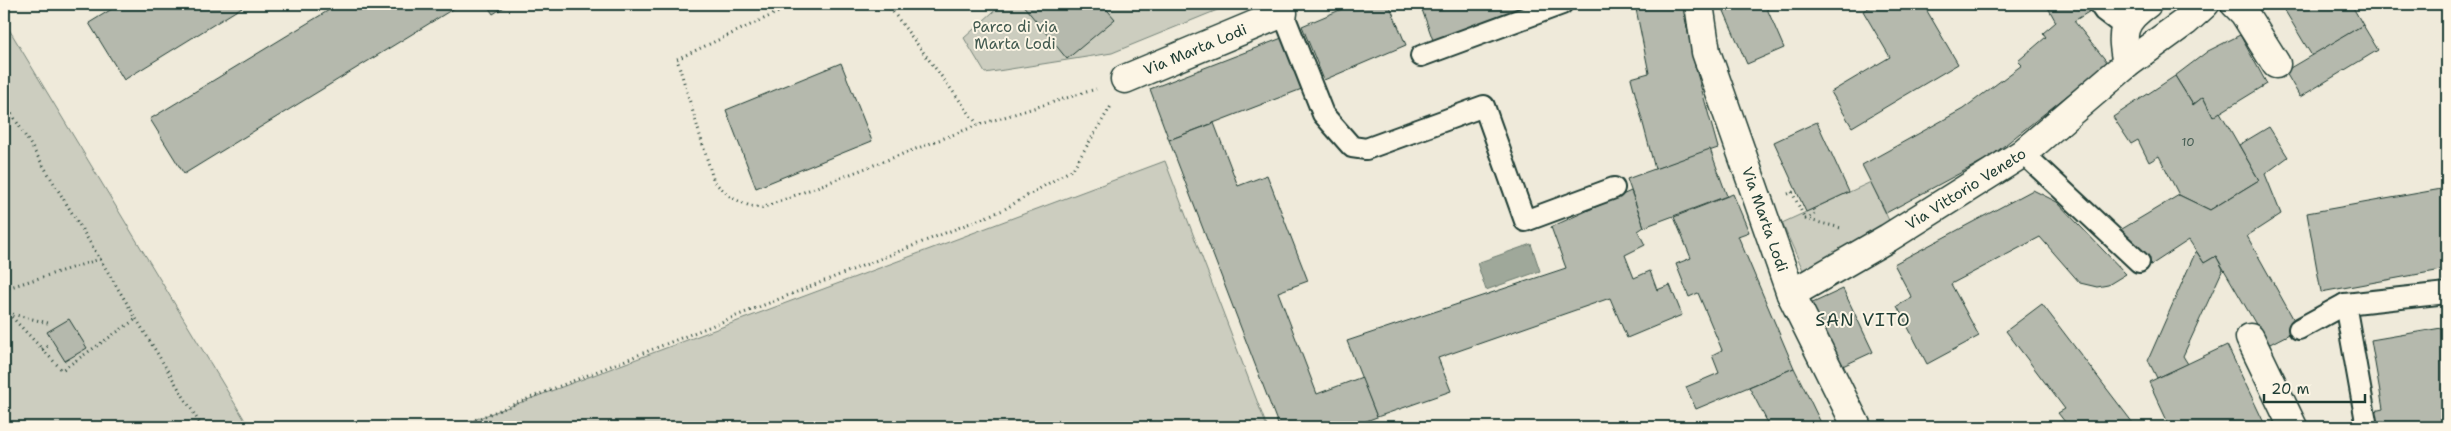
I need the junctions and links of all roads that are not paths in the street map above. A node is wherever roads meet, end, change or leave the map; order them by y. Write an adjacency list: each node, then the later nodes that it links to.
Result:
1 (1562, 4): 9 (lane)
2 (1699, 4): 17 (street, Via Marta Lodi)
3 (2099, 4): 8 (lane)
4 (2147, 4): 8 (street)
5 (2205, 4): 10 (street, Via Vittorio Veneto)
6 (2235, 4): 11 (street)
7 (1281, 8): 12 (street, Via Marta Lodi); 14 (lane)
8 (2125, 27): 10 (street)
9 (1421, 56)
10 (2126, 64): 13 (street, Via Vittorio Veneto)
11 (2276, 64)
12 (1125, 79)
13 (2023, 153): 15 (lane); 17 (street, Via Vittorio Veneto)
14 (1614, 188)
15 (2139, 262)
16 (2447, 293): 18 (lane)
17 (1791, 294): 21 (street, Via Marta Lodi)
18 (2345, 304): 19 (lane); 23 (lane)
19 (2299, 329)
20 (2250, 338): 22 (street)
21 (1857, 427)
22 (2293, 427)
23 (2366, 427)

